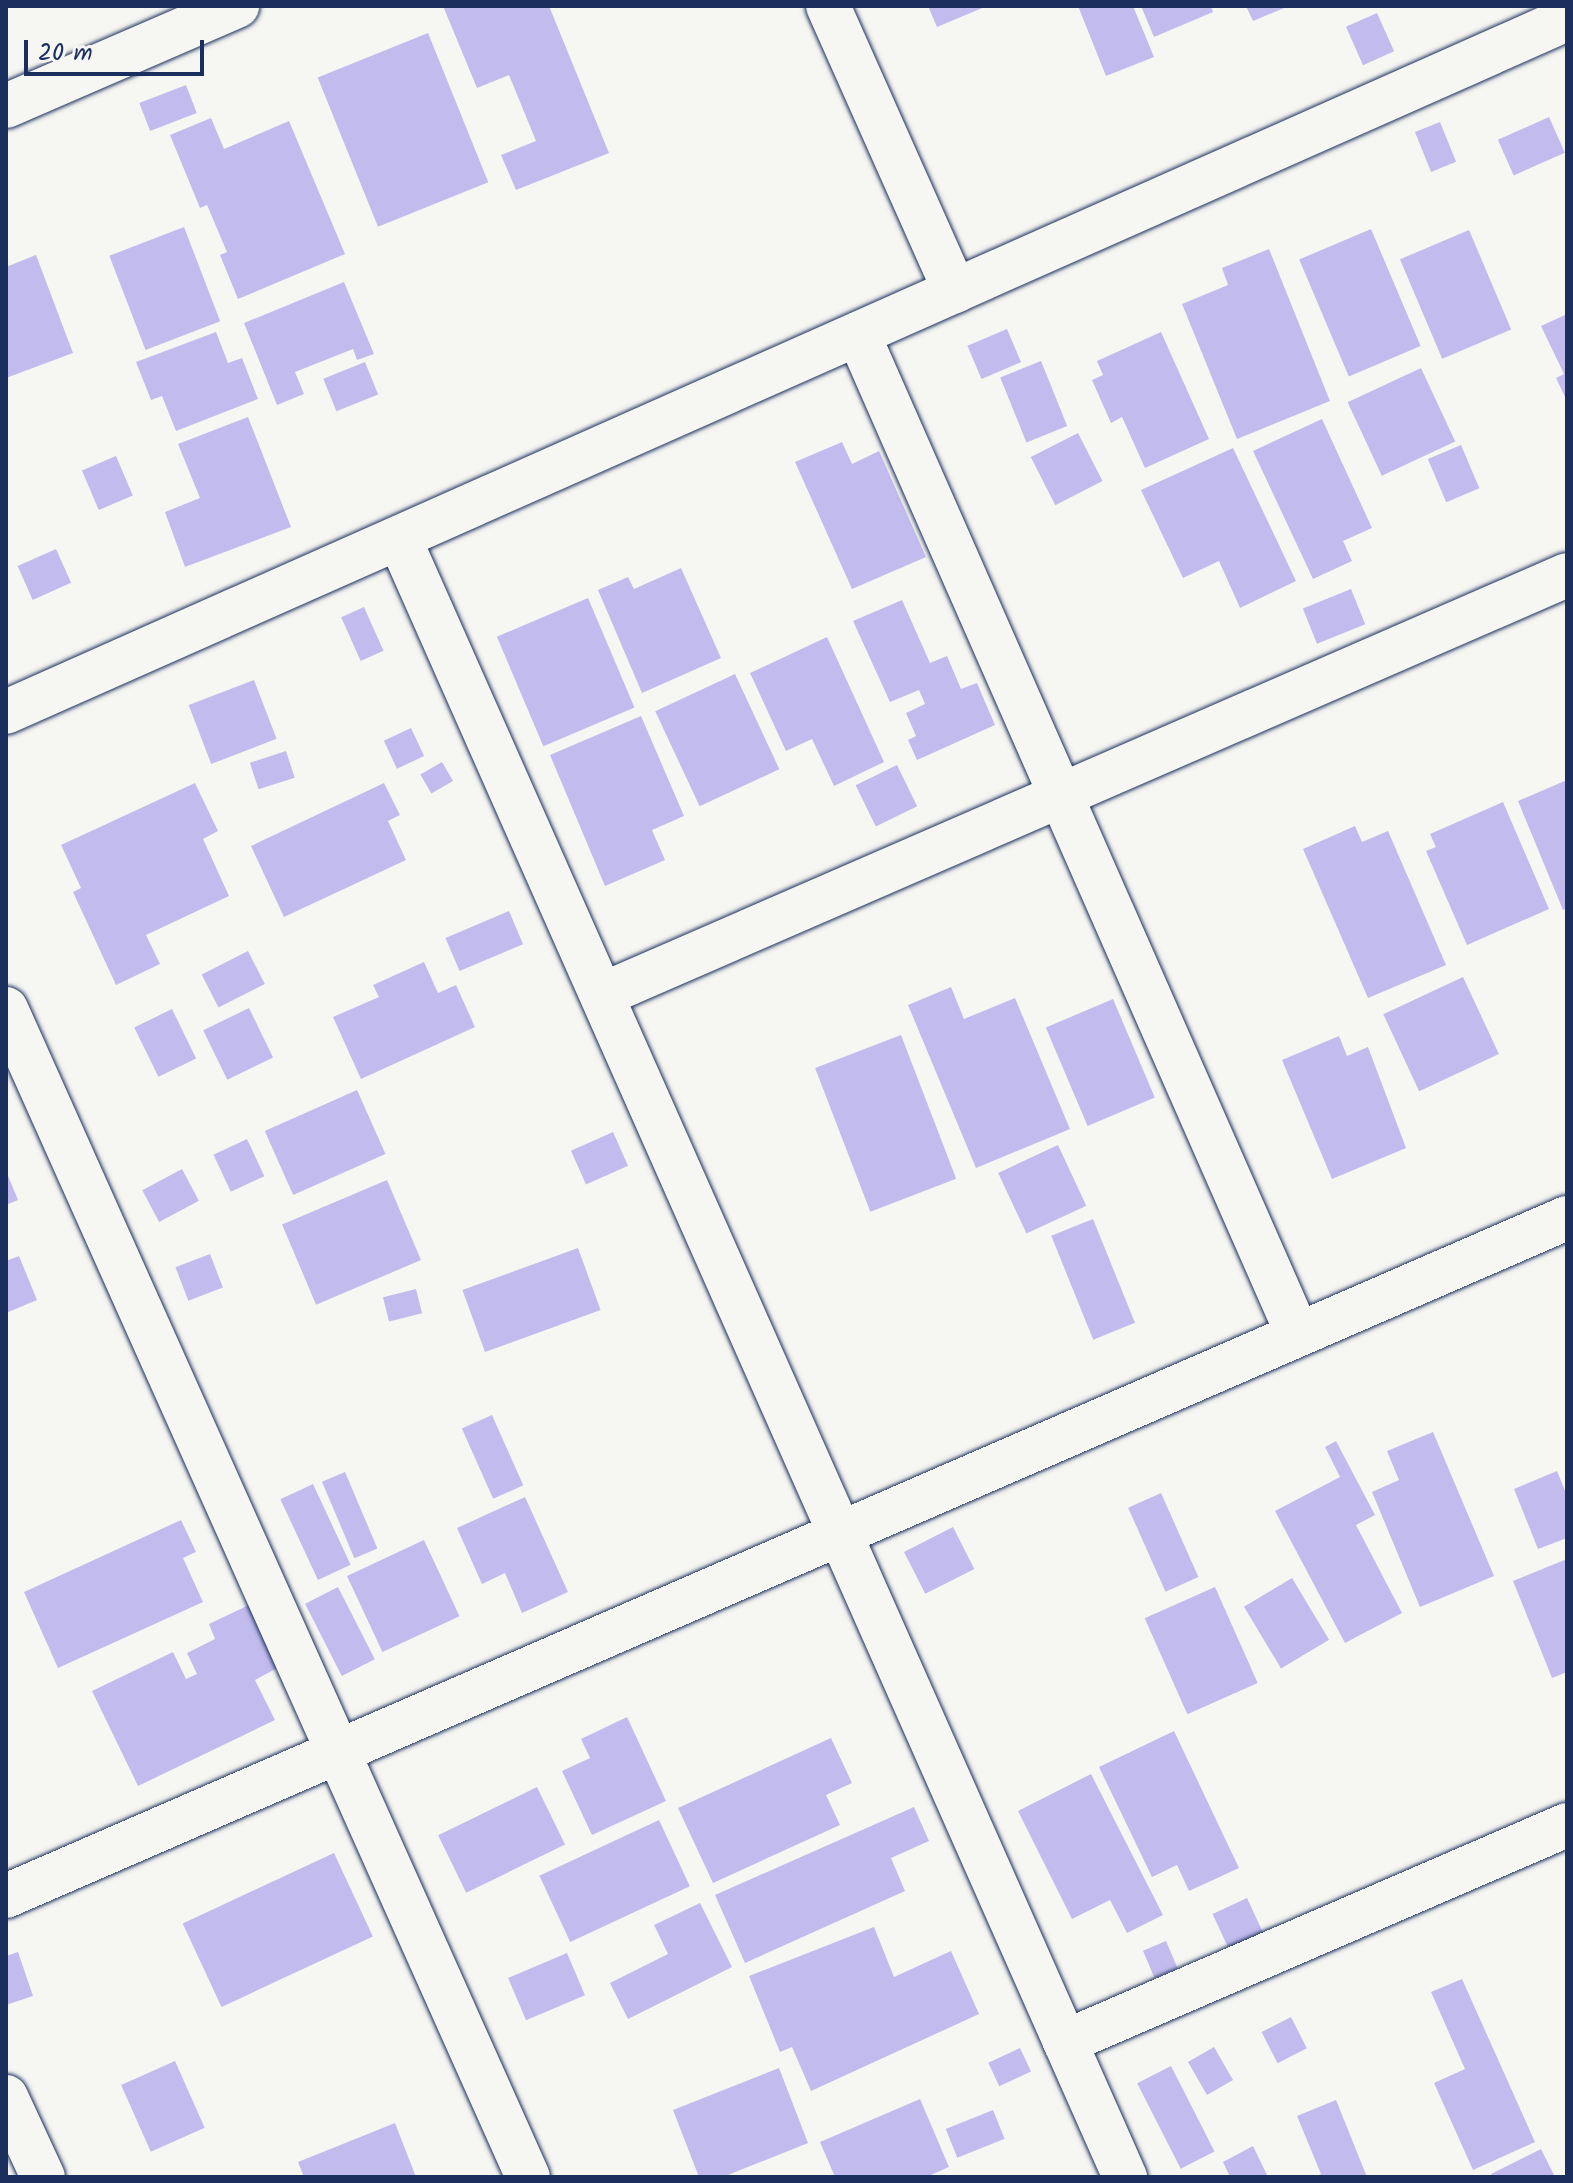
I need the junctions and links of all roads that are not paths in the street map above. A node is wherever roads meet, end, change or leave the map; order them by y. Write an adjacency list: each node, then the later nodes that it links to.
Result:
1 (237, 6): 3 (street)
2 (828, 6): 6 (street)
3 (182, 17): 5 (street)
4 (1567, 19): 6 (street)
5 (6, 106)
6 (955, 291): 7 (street)
7 (858, 334): 8 (street); 11 (street)
8 (399, 538): 10 (street); 12 (street)
9 (1567, 575): 11 (street)
10 (6, 712)
11 (1061, 795): 12 (street); 15 (street)
12 (602, 995): 16 (street)
13 (6, 1009): 17 (street)
14 (1567, 1218): 15 (street)
15 (1298, 1335): 16 (street)
16 (840, 1534): 17 (street); 20 (street)
17 (338, 1752): 19 (street); 23 (street)
18 (1567, 1825): 20 (street)
19 (6, 1896)
20 (1065, 2042): 24 (street)
21 (6, 2097): 22 (street)
22 (43, 2177)
23 (528, 2177)
24 (1125, 2177)

